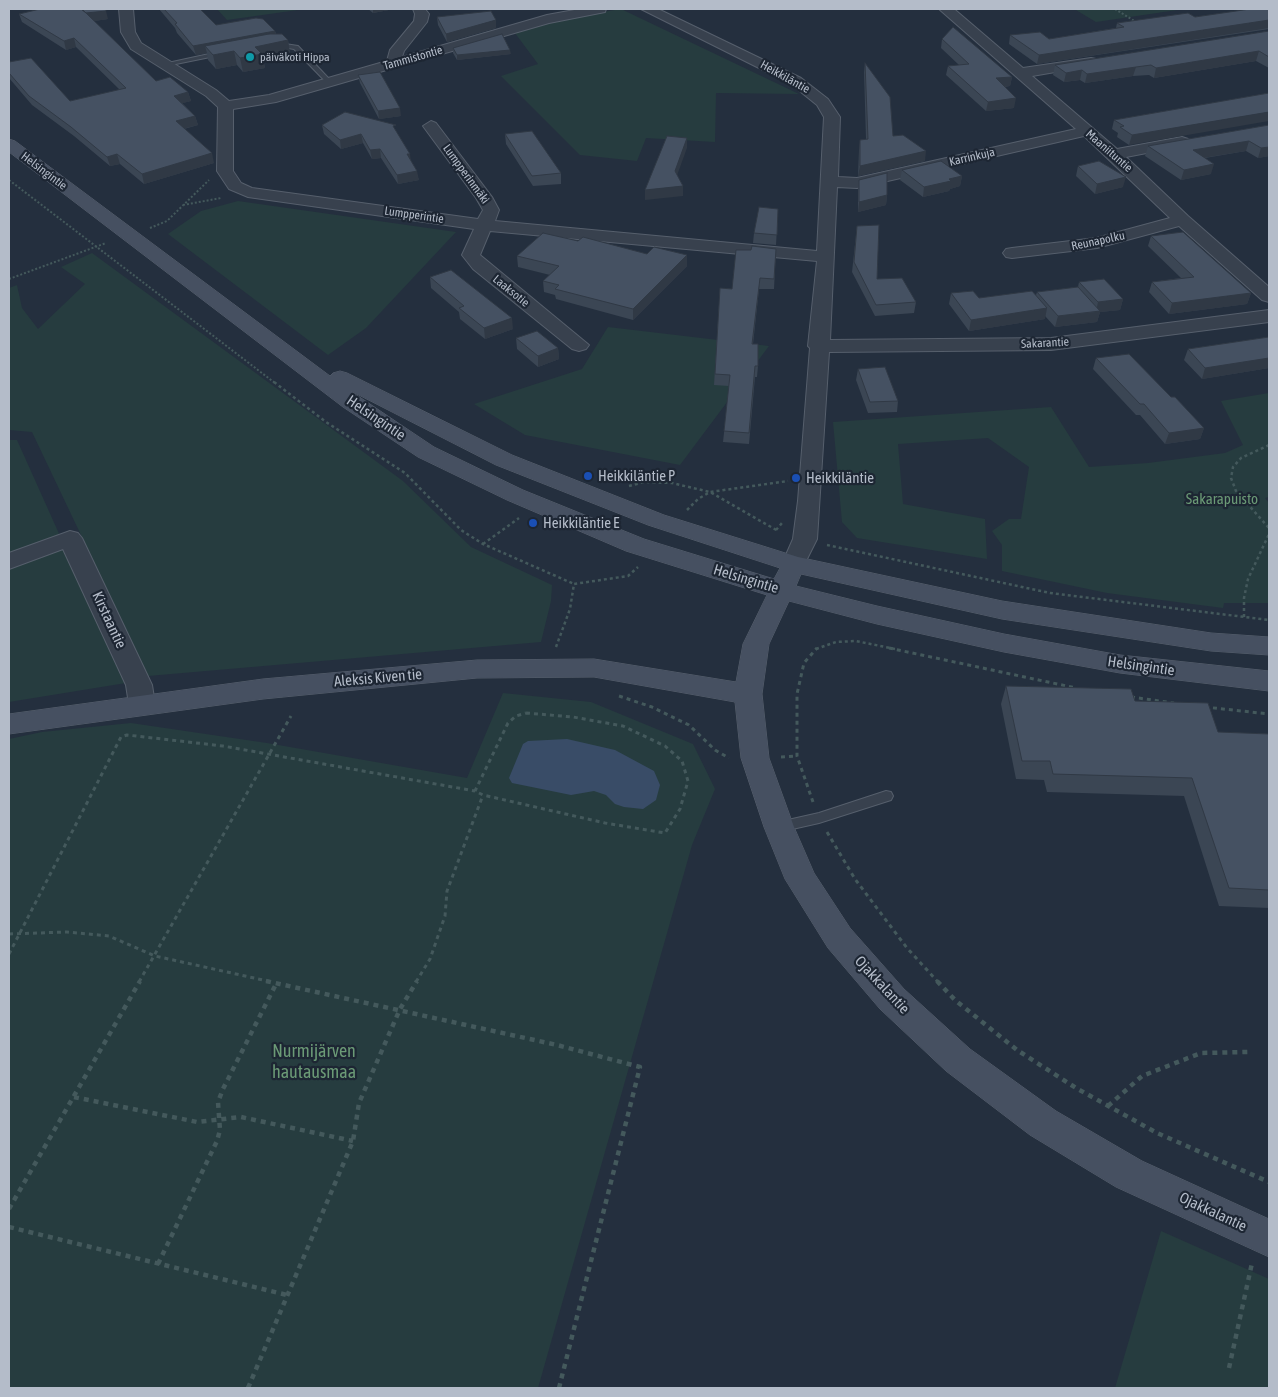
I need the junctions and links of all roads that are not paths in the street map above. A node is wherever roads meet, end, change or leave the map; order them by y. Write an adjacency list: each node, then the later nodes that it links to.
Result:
1 (126, 9): 9 (street)
2 (419, 9): 10 (street)
3 (600, 9): 10 (street, Tammistontie)
4 (648, 9): 19 (street, Heikkiläntie)
5 (946, 9): 11 (street, Maaniituntie)
6 (261, 46): 12 (lane)
7 (232, 51): 9 (lane)
8 (1105, 60): 11 (street)
9 (166, 64): 13 (street)
10 (393, 64): 12 (street, Tammistontie)
11 (1021, 73): 15 (street, Maaniituntie)
12 (329, 82): 13 (street, Tammistontie)
13 (226, 106): 21 (street, Lumpperintie)
14 (431, 126): 21 (street, Lumpperinmäki)
15 (1086, 131): 18 (street, Maaniituntie); 19 (street, Karrinkuja)
16 (1202, 138): 18 (street)
17 (9, 144): 26 (main road, Helsingintie)
18 (1114, 154): 20 (street, Maaniituntie)
19 (829, 182): 23 (street, Heikkiläntie)
20 (1182, 220): 22 (street, Reunapolku); 24 (street, Maaniituntie)
21 (484, 225): 23 (street, Lumpperintie); 27 (street, Laaksotie)
22 (1012, 253)
23 (826, 257): 28 (street, Heikkiläntie)
24 (1269, 296)
25 (1269, 316): 28 (street, Sakarantie)
26 (273, 341): 30 (main road, Helsingintie); 31 (main road, Helsingintie)
27 (579, 345)
28 (818, 346): 30 (street, Heikkiläntie)
29 (9, 561): 35 (street, Kirstaantie)
30 (794, 564): 31 (main road, Ojakkalantie); 32 (main road, Helsingintie)
31 (780, 590): 33 (main road, Helsingintie); 34 (main road, Ojakkalantie)
32 (1269, 646)
33 (1269, 681)
34 (748, 694): 35 (main road, Aleksis Kiven tie); 38 (main road, Ojakkalantie)
35 (142, 704): 36 (main road, Aleksis Kiven tie)
36 (9, 724)
37 (886, 796): 38 (lane)
38 (779, 827): 39 (main road, Ojakkalantie)
39 (1264, 1235)

